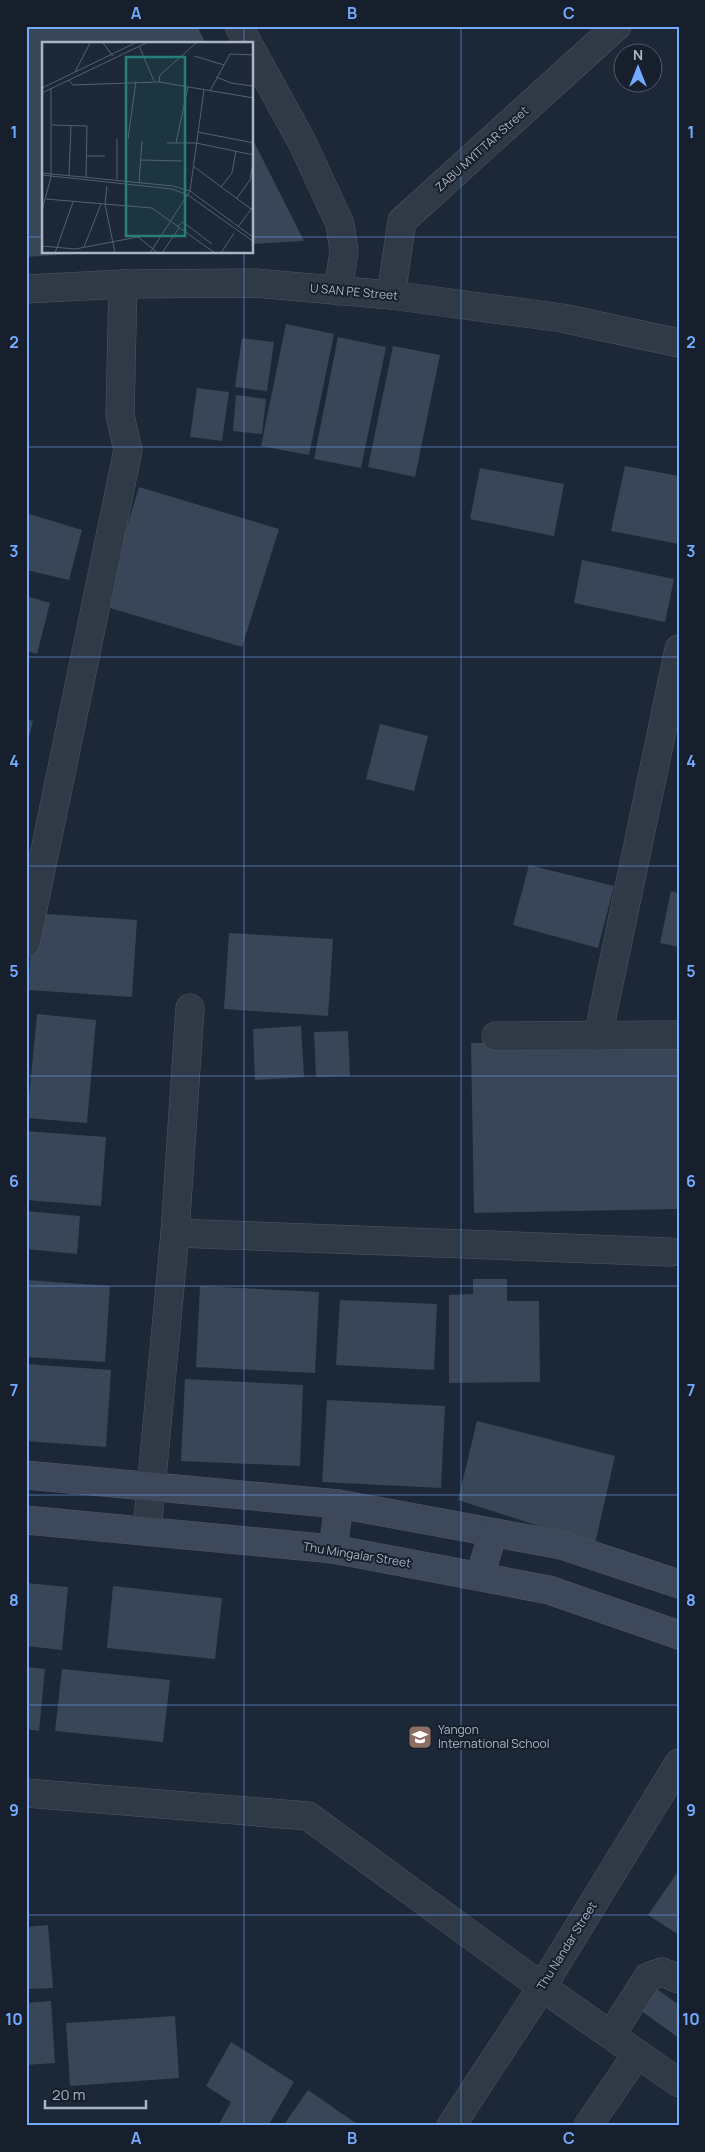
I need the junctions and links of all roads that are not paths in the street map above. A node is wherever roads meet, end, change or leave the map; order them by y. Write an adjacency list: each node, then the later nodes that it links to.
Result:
1 (239, 26): 3 (street)
2 (617, 26): 8 (street, ZABU MYITTAR Street)
3 (247, 42)
4 (254, 56): 7 (street)
5 (123, 284): 6 (street, U SAN PE Street); 7 (street, U SAN PE Street); 11 (street)
6 (26, 289)
7 (338, 290): 8 (street, U SAN PE Street)
8 (391, 295): 9 (street, U SAN PE Street)
9 (679, 344)
10 (679, 649): 15 (street)
11 (26, 942)
12 (190, 1008): 16 (street)
13 (679, 1035): 15 (street)
14 (496, 1036): 15 (street)
15 (598, 1036)
16 (175, 1233): 17 (street); 19 (street)
17 (670, 1252)
18 (26, 1475): 19 (street)
19 (150, 1486): 20 (street); 22 (street)
20 (339, 1504): 23 (street); 24 (street)
21 (26, 1520): 22 (street, Thu Mingalar Street)
22 (147, 1531): 24 (street, Thu Mingalar Street)
23 (493, 1533): 25 (street); 26 (street)
24 (333, 1549): 25 (street, Thu Mingalar Street)
25 (480, 1576): 27 (street, Thu Mingalar Street)
26 (679, 1584)
27 (679, 1635)
28 (679, 1763): 31 (street, Thu Nandar Street)
29 (26, 1793): 31 (street)
30 (679, 1979): 32 (street)
31 (542, 1987): 32 (street); 35 (street, Thu Nandar Street)
32 (611, 2035): 33 (street)
33 (637, 2054): 34 (street); 36 (street)
34 (679, 2083)
35 (451, 2126)
36 (588, 2126)

